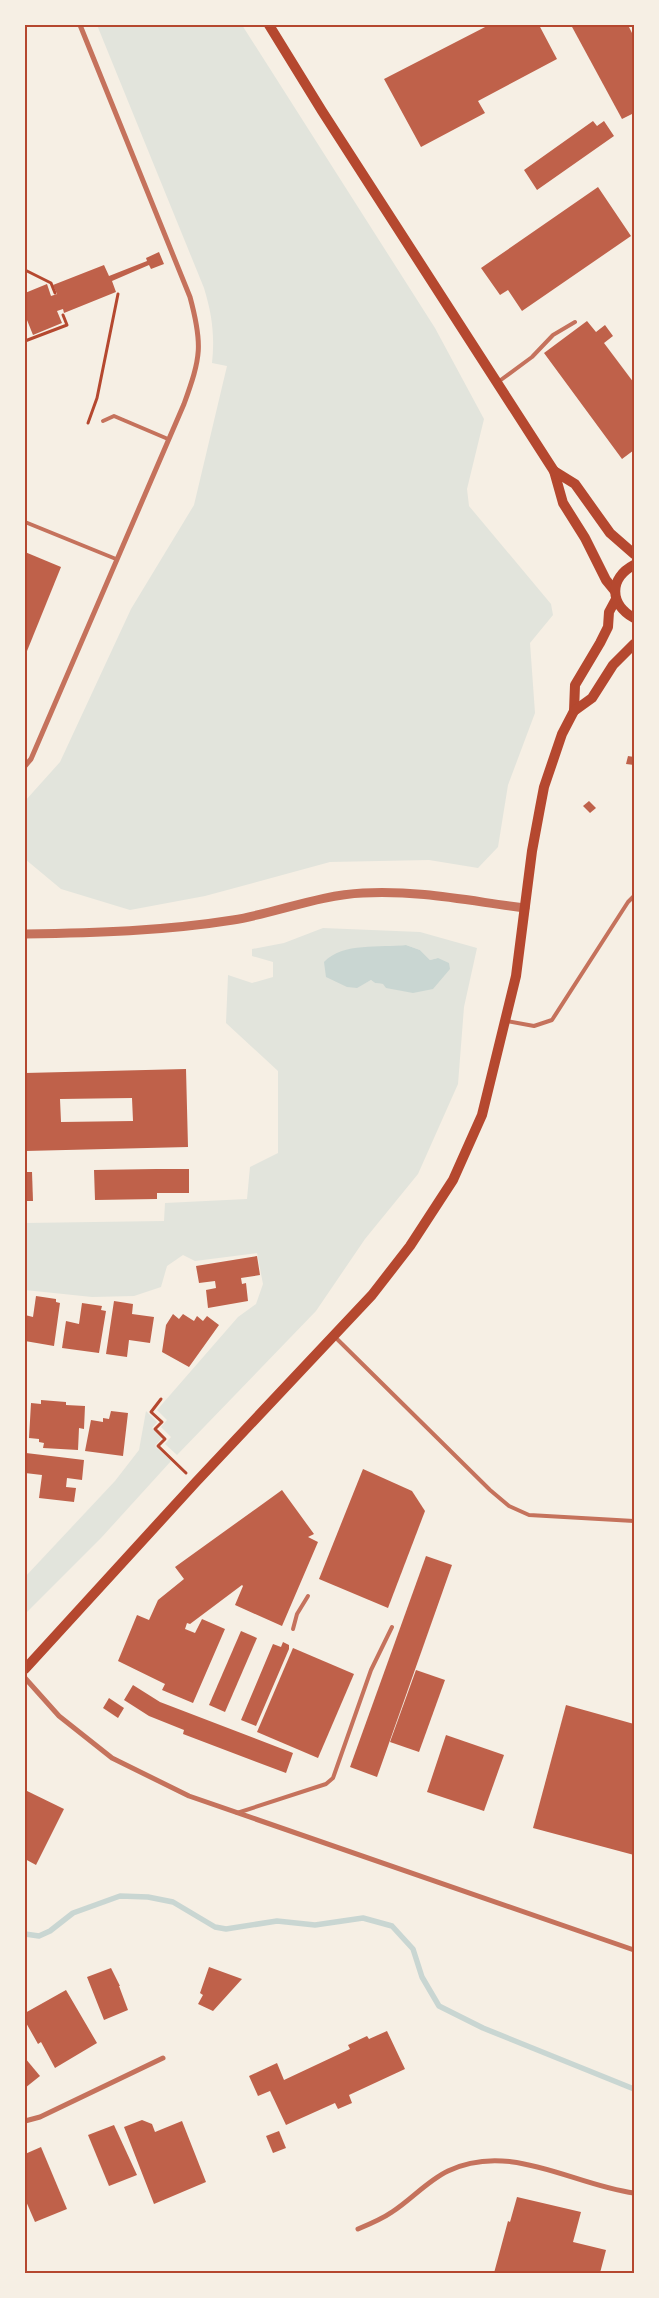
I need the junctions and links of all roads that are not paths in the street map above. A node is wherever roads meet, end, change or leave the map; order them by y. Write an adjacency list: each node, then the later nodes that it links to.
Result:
1 (80, 25): 8 (street)
2 (269, 25): 6 (main road)
3 (25, 121): 4 (lane)
4 (25, 144)
5 (575, 322): 6 (lane)
6 (498, 382): 9 (main road)
7 (103, 421): 8 (lane)
8 (168, 439): 12 (street)
9 (554, 471): 11 (main road); 14 (main road)
10 (25, 522): 12 (lane)
11 (634, 554)
12 (116, 559): 18 (street)
13 (634, 565): 14 (main road)
14 (616, 595): 15 (main road); 17 (main road)
15 (634, 618)
16 (634, 644): 17 (main road)
17 (574, 711): 20 (main road)
18 (25, 766)
19 (634, 896): 22 (lane)
20 (524, 908): 21 (street); 22 (main road)
21 (25, 934)
22 (504, 1020): 23 (main road)
23 (334, 1336): 24 (lane); 28 (main road)
24 (634, 1521)
25 (308, 1596): 27 (lane)
26 (392, 1627): 30 (lane)
27 (293, 1629)
28 (25, 1669)
29 (25, 1678): 30 (street)
30 (238, 1813): 31 (street)
31 (634, 1950)
32 (163, 2058): 33 (street)
33 (25, 2121)
34 (634, 2193): 35 (street)
35 (358, 2229)

